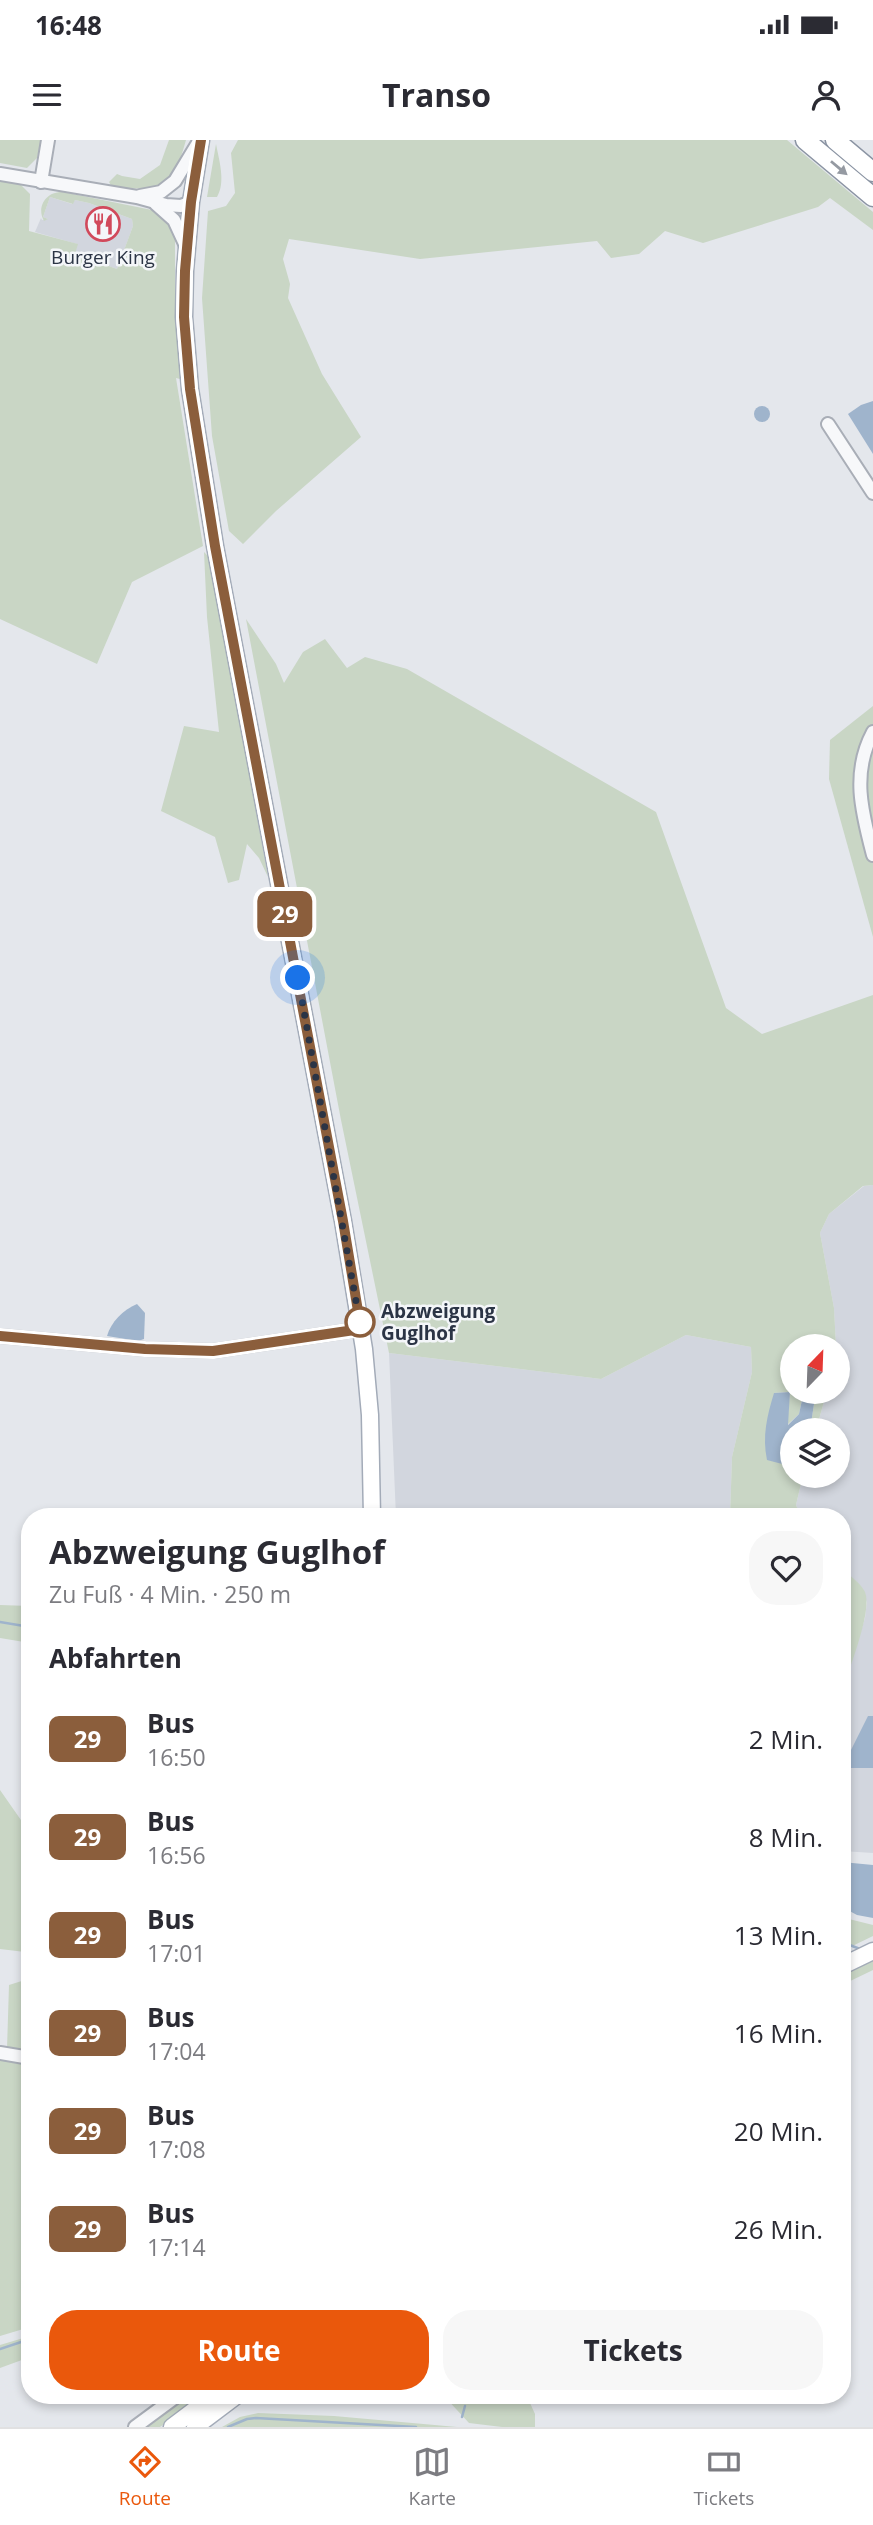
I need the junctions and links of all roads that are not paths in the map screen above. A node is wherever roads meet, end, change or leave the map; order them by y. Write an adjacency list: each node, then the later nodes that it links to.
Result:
1 (48, 140): 7 (street)
2 (200, 140): 8 (street); 10 (main road)
3 (805, 140): 9 (highway, one-way to 9)
4 (835, 140): 5 (highway)
5 (873, 172)
6 (0, 174): 7 (street)
7 (41, 182): 8 (street)
8 (157, 197): 10 (street); 11 (street)
9 (873, 197)
10 (191, 202): 11 (main road)
11 (186, 246): 16 (main road)
12 (828, 424): 13 (street)
13 (873, 494)
14 (873, 732): 15 (street)
15 (873, 855)
16 (361, 1329): 17 (street); 18 (main road)
17 (0, 1336)
18 (372, 1508)
19 (867, 1954): 20 (main road)
20 (851, 1962)
21 (0, 2053): 22 (street)
22 (21, 2056)
23 (166, 2404): 26 (street)
24 (202, 2404): 27 (main road)
25 (225, 2404): 28 (main road)
26 (135, 2427)
27 (172, 2427)
28 (195, 2427)

